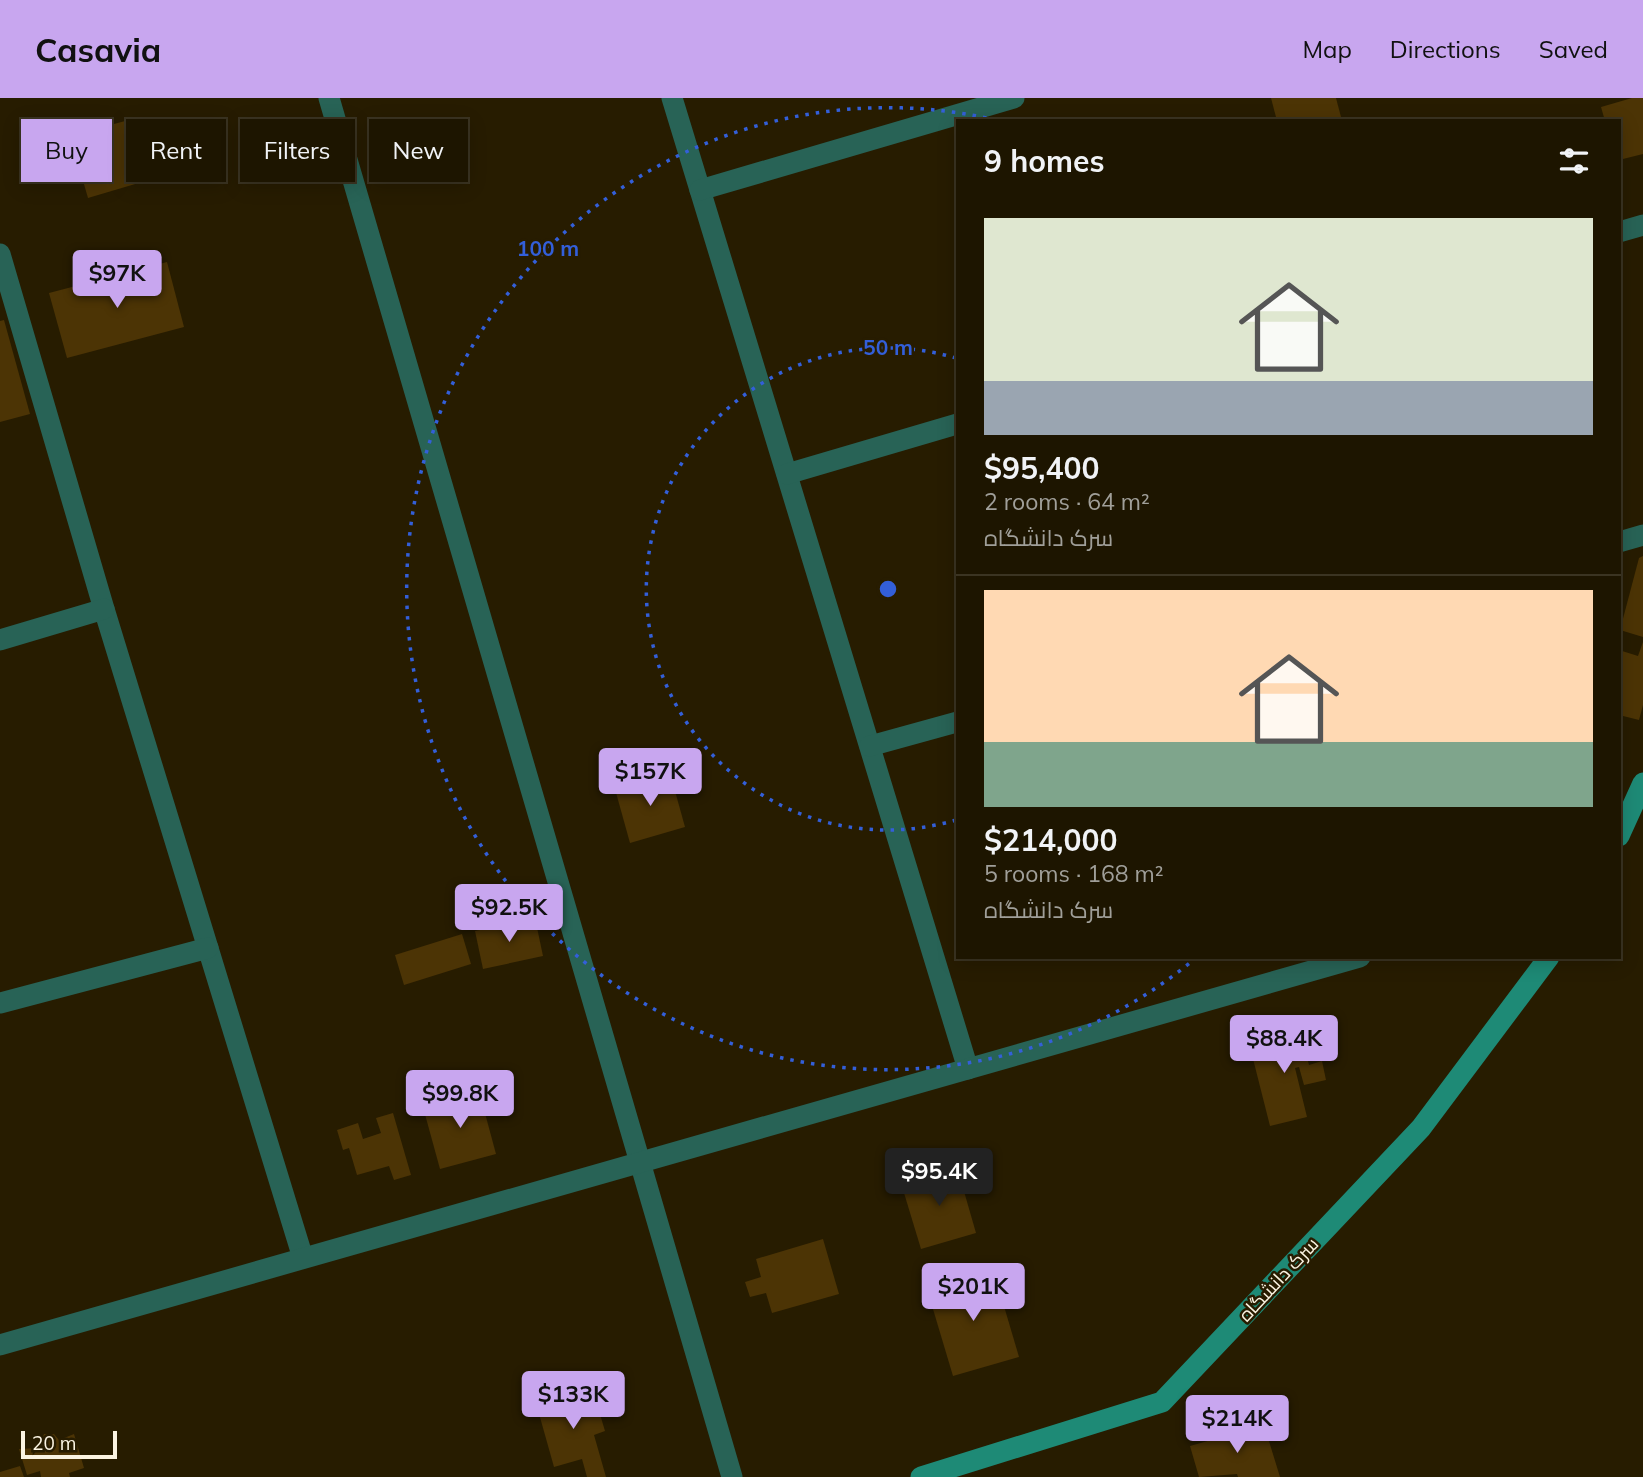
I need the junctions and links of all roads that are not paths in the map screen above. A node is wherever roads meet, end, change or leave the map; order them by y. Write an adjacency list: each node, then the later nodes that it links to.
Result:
1 (329, 98): 23 (street)
2 (672, 98): 4 (street)
3 (1014, 98): 4 (street)
4 (700, 190): 9 (street)
5 (1643, 225): 6 (street)
6 (1621, 231)
7 (2, 268): 12 (street)
8 (956, 424): 9 (street)
9 (787, 474): 15 (street)
10 (1643, 536): 11 (street)
11 (1621, 542)
12 (104, 608): 13 (street); 18 (street)
13 (0, 640)
14 (956, 722): 15 (street)
15 (870, 746): 22 (street)
16 (1643, 783): 17 (street)
17 (1621, 832)
18 (208, 948): 21 (street); 24 (street)
19 (1353, 959): 22 (street)
20 (1547, 959): 27 (street, سرک دانشگاه)
21 (0, 1003)
22 (968, 1069): 23 (street)
23 (640, 1162): 24 (street); 26 (street)
24 (303, 1258): 25 (street)
25 (0, 1345)
26 (732, 1477)
27 (921, 1477)

